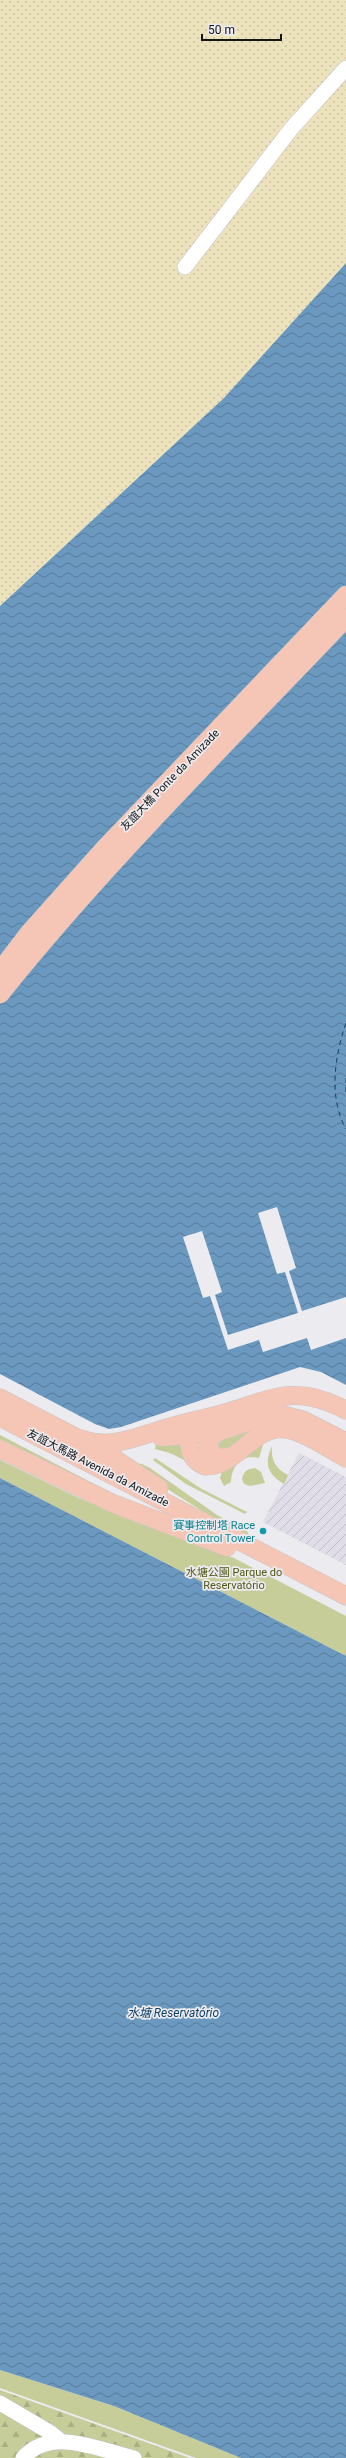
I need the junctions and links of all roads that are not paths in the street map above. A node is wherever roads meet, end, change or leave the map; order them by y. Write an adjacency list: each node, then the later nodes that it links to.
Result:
1 (346, 68): 2 (street)
2 (185, 267)
3 (346, 595): 5 (main road, 友誼大橋 Ponte da Amizade)
4 (346, 618): 6 (main road, 友誼大橋 Ponte da Amizade)
5 (0, 971)
6 (0, 994)
7 (0, 1398): 13 (main road)
8 (346, 1410): 10 (main road)
9 (0, 1417): 19 (main road, 友誼大馬路 Avenida da Amizade)
10 (214, 1424): 12 (main road); 14 (main road); 15 (main road); 17 (main road)
11 (0, 1430): 19 (main road, 友誼大馬路 Avenida da Amizade)
12 (191, 1435): 14 (main road); 17 (main road)
13 (81, 1440): 14 (main road); 19 (main road)
14 (128, 1440)
15 (346, 1442)
16 (0, 1449): 19 (main road)
17 (229, 1457): 18 (main road)
18 (346, 1458)
19 (229, 1542): 20 (main road, 友誼大馬路 Avenida da Amizade); 21 (main road, 友誼大馬路 Avenida da Amizade)
20 (346, 1596)
21 (346, 1608)
22 (0, 2403): 23 (street)
23 (61, 2441): 24 (street); 25 (street)
24 (23, 2458)
25 (134, 2458)

